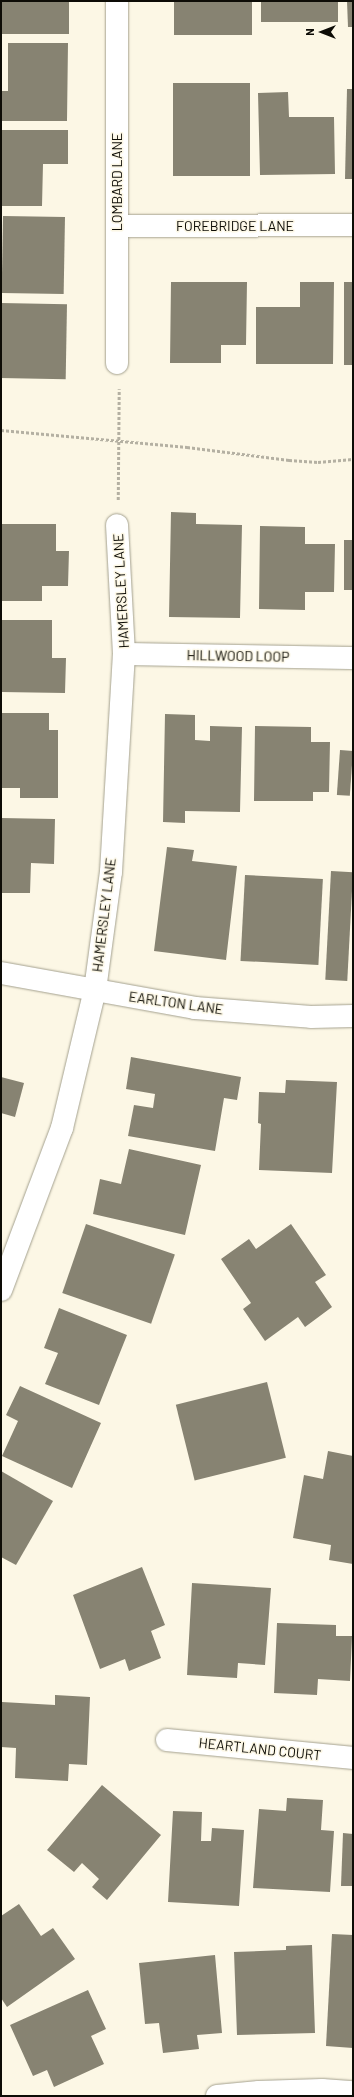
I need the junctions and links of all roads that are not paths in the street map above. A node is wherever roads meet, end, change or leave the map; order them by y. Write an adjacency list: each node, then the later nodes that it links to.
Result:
1 (117, 1): 3 (street, LOMBARD LANE)
2 (353, 225): 3 (street, FOREBRIDGE LANE)
3 (117, 226): 4 (street, LOMBARD LANE)
4 (117, 363)
5 (117, 525): 6 (street, HAMERSLEY LANE)
6 (124, 654): 7 (street, HILLWOOD LOOP); 9 (street, HAMERSLEY LANE)
7 (353, 658)
8 (1, 973): 9 (street, EARLTON LANE)
9 (95, 990): 10 (street, EARLTON LANE); 11 (street, HAMERSLEY LANE)
10 (353, 1016)
11 (1, 1290)
12 (167, 1740): 13 (street, HEARTLAND COURT)
13 (353, 1758)
14 (353, 2092): 15 (street)
15 (217, 2096)

